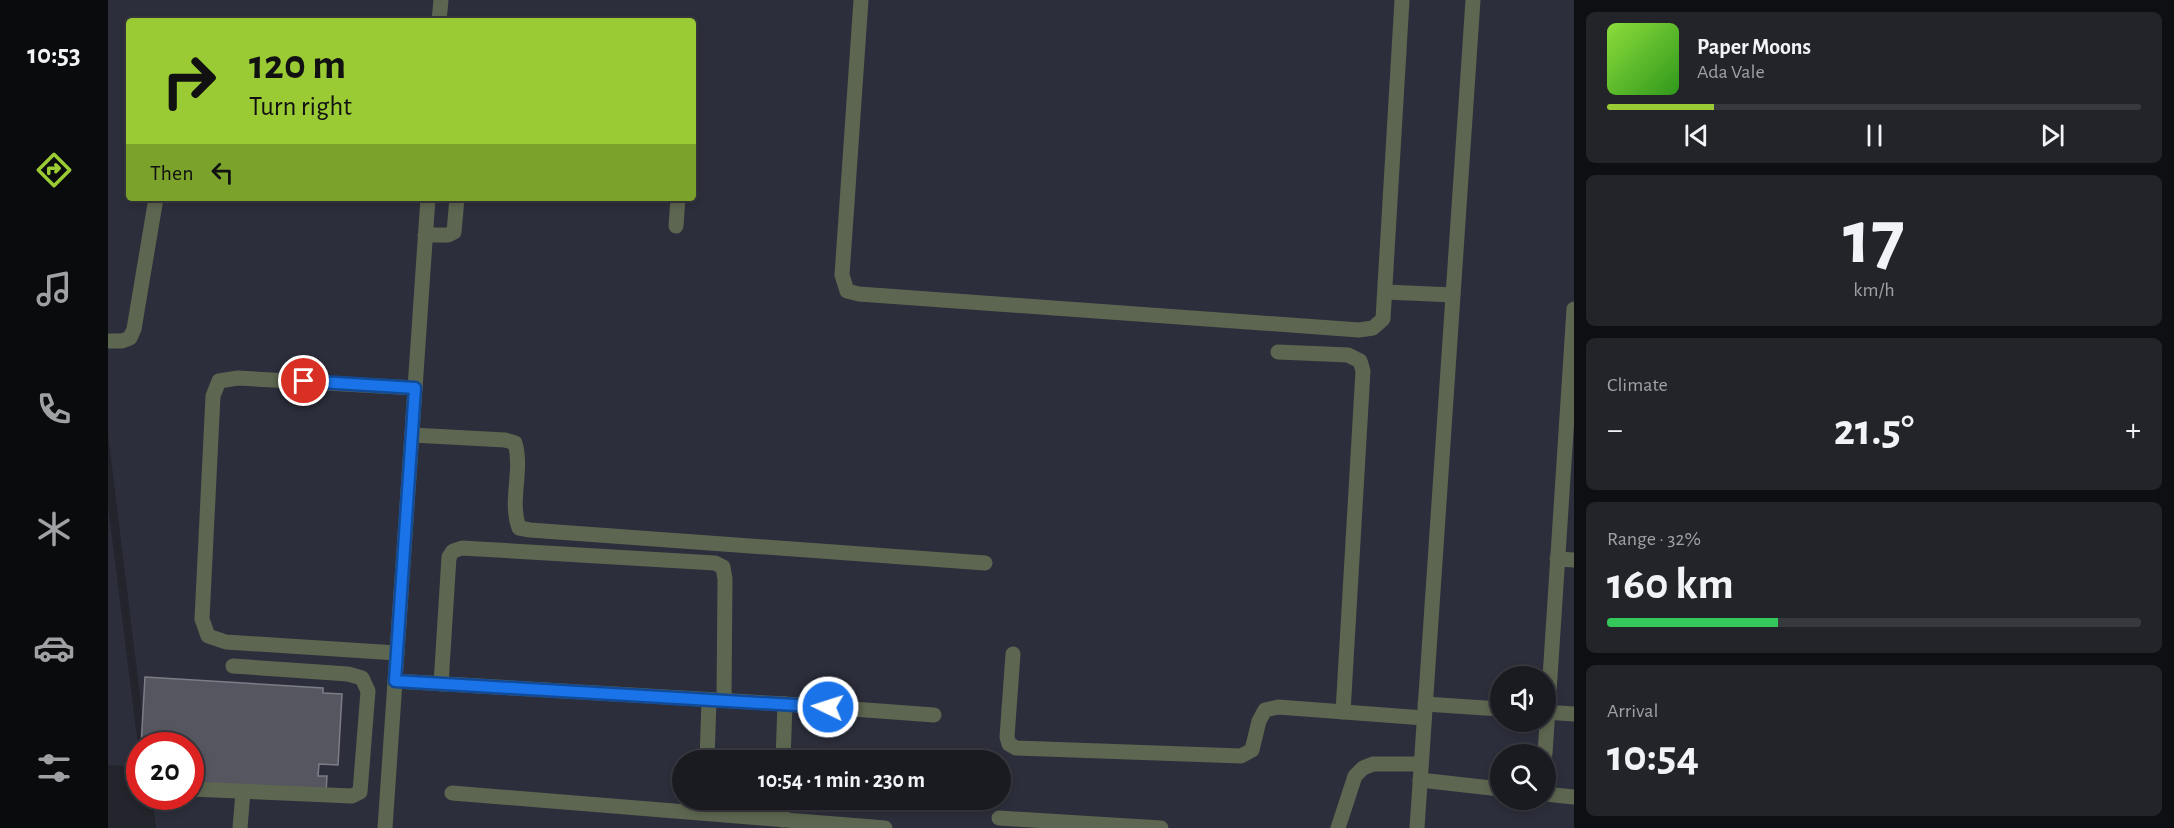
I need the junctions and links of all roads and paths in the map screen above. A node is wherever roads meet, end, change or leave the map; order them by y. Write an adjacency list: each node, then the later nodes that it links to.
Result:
1 (441, 0): 5 (street)
2 (861, 0): 12 (street)
3 (1402, 0): 12 (street)
4 (1473, 0): 13 (street)
5 (439, 18)
6 (155, 201): 15 (street)
7 (428, 201): 11 (street)
8 (457, 201): 11 (street)
9 (678, 201): 10 (street)
10 (676, 226)
11 (425, 235): 17 (street)
12 (1386, 292): 13 (street)
13 (1453, 295): 31 (street)
14 (1574, 309): 19 (street)
15 (108, 340)
16 (1278, 352): 32 (street)
17 (415, 388): 18 (street); 22 (street)
18 (412, 435): 21 (street); 22 (street)
19 (1557, 559): 20 (street); 25 (street)
20 (1574, 561)
21 (985, 563)
22 (397, 652): 26 (street)
23 (1013, 654): 32 (street)
24 (233, 666): 42 (street)
25 (1549, 666)
26 (395, 681): 27 (street); 52 (street)
27 (441, 684): 28 (street); 28 (street)
28 (716, 700): 29 (street); 36 (street)
29 (785, 704): 35 (street); 37 (street)
30 (1490, 709): 31 (street)
31 (1425, 711): 32 (street); 38 (street)
32 (1343, 712)
33 (1556, 713): 34 (street)
34 (1574, 714)
35 (934, 715)
36 (708, 750)
37 (783, 750)
38 (1421, 764): 39 (street); 55 (street)
39 (1420, 780): 40 (street); 56 (street)
40 (1490, 788)
41 (204, 790): 42 (street)
42 (243, 792): 51 (street)
43 (452, 793): 46 (street)
44 (1556, 795): 45 (street)
45 (1574, 797)
46 (672, 805)
47 (723, 810): 50 (street)
48 (782, 810): 50 (street)
49 (999, 818): 54 (street)
50 (782, 820): 53 (street)
51 (240, 828)
52 (385, 828)
53 (885, 828)
54 (1161, 828)
55 (1338, 828)
56 (1417, 828)

